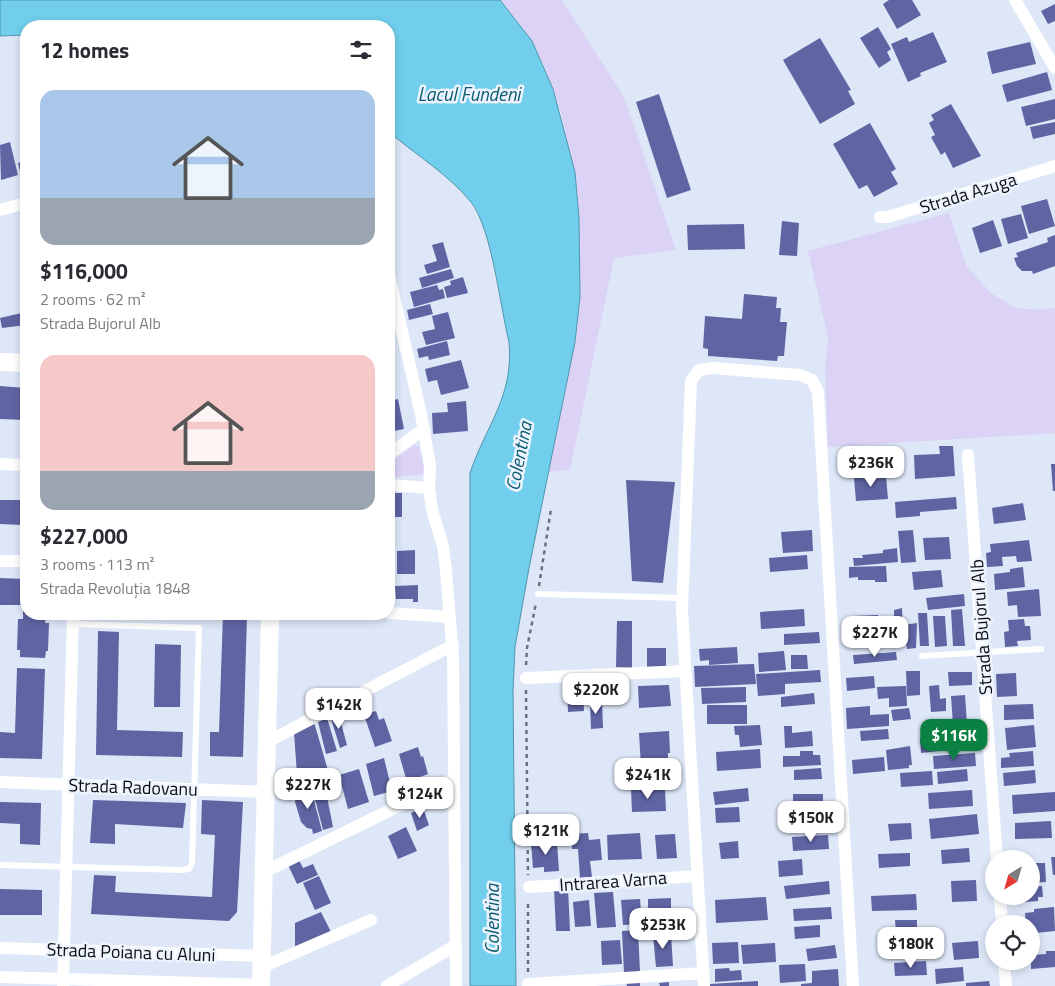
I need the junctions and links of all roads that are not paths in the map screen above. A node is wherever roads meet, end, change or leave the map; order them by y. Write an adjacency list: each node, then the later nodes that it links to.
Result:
1 (1015, 0): 2 (street)
2 (1055, 68)
3 (1055, 166): 6 (street, Strada Azuga)
4 (20, 205): 5 (street)
5 (0, 210)
6 (880, 217)
7 (395, 301): 10 (street)
8 (0, 362): 9 (street)
9 (20, 362)
10 (424, 429): 11 (street); 16 (street)
11 (395, 450)
12 (968, 455): 28 (street, Strada Bujorul Alb)
13 (0, 464): 14 (street)
14 (20, 465)
15 (395, 485): 16 (street)
16 (429, 488): 22 (street)
17 (0, 560): 18 (street)
18 (20, 561)
19 (538, 594): 20 (lane)
20 (682, 604): 30 (street); 57 (street)
21 (395, 613): 22 (street)
22 (450, 617): 26 (street)
23 (73, 620): 35 (street)
24 (87, 620): 36 (lane)
25 (270, 620): 32 (street)
26 (453, 645): 32 (street); 33 (street)
27 (1041, 649): 28 (lane)
28 (982, 652): 29 (lane); 38 (street, Strada Bujorul Alb)
29 (922, 656)
30 (685, 671): 31 (street); 42 (street)
31 (526, 678)
32 (267, 742): 37 (street)
33 (454, 778): 41 (street); 45 (street)
34 (0, 782): 35 (street, Strada Radovanu)
35 (69, 784): 36 (street, Strada Radovanu); 40 (street)
36 (194, 790): 37 (street, Strada Radovanu); 40 (lane)
37 (266, 792): 41 (street)
38 (996, 850)
39 (0, 864): 40 (lane)
40 (66, 866): 47 (street)
41 (264, 872): 48 (street)
42 (698, 876): 43 (street, Intrarea Varna); 51 (street)
43 (528, 887)
44 (371, 920): 48 (street)
45 (456, 945): 55 (street); 56 (street)
46 (0, 948): 47 (street, Strada Poiana cu Aluni)
47 (64, 950): 48 (street, Strada Poiana cu Aluni); 52 (street)
48 (262, 961): 54 (street)
49 (1005, 970): 58 (street)
50 (0, 977): 52 (street, Strada Poiana cu Aluni)
51 (704, 980): 53 (street)
52 (64, 982): 54 (street, Strada Poiana cu Aluni)
53 (528, 984)
54 (261, 985)
55 (387, 986)
56 (456, 986)
57 (853, 986)
58 (1006, 986)

